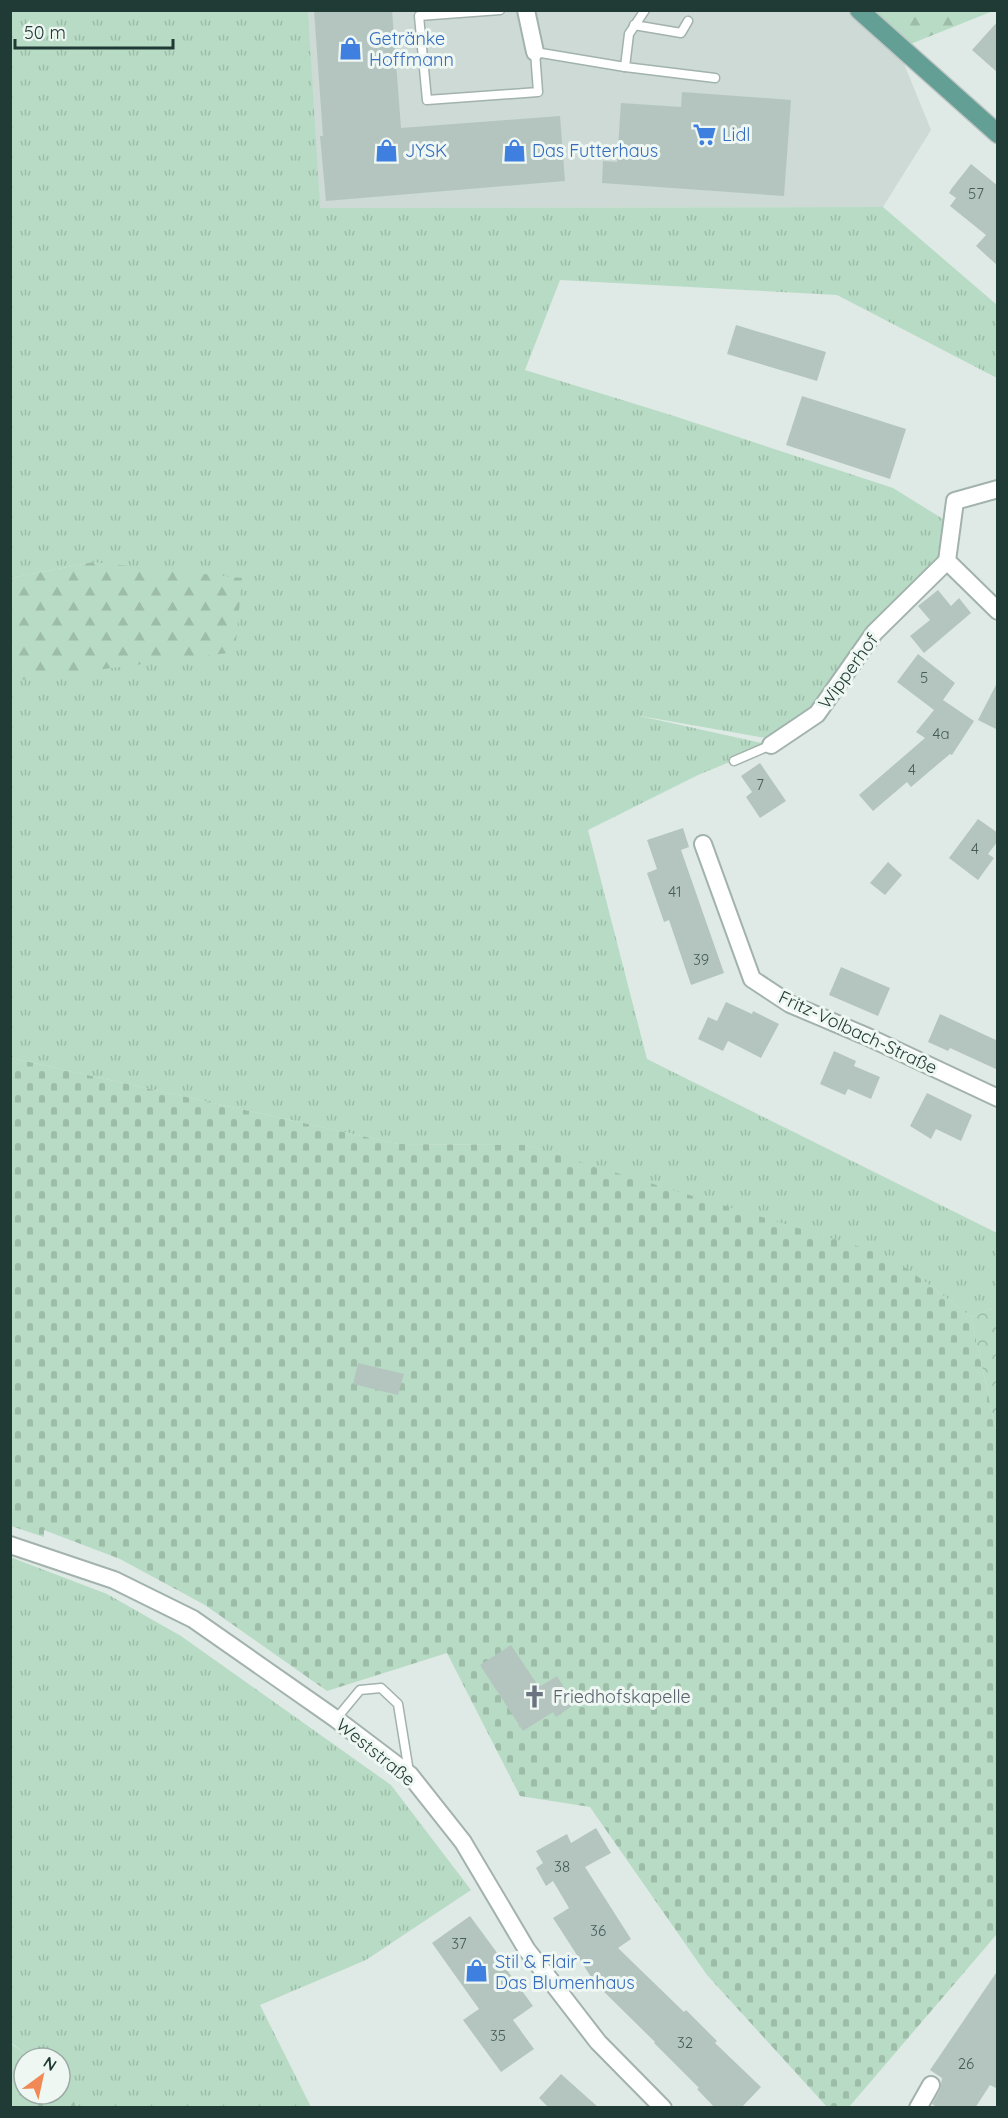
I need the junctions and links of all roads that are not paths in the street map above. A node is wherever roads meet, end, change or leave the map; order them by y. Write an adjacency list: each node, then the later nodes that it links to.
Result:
1 (500, 10): 7 (lane)
2 (526, 10): 7 (street)
3 (645, 10): 6 (lane)
4 (859, 10): 10 (main road)
5 (688, 21): 6 (lane)
6 (634, 25): 8 (lane)
7 (535, 52): 8 (lane)
8 (625, 67): 9 (lane)
9 (715, 78)
10 (998, 134)
11 (998, 489): 12 (street)
12 (947, 561): 13 (street); 14 (street, Wipperhof)
13 (998, 611)
14 (771, 745): 15 (lane, Wipperhof)
15 (734, 760)
16 (703, 844): 17 (street, Fritz-Volbach-Straße)
17 (998, 1098)
18 (10, 1545): 19 (street, Weststraße)
19 (336, 1719): 20 (street, Weststraße); 20 (lane)
20 (410, 1775): 22 (street, Weststraße)
21 (931, 2085): 23 (street)
22 (663, 2108)
23 (918, 2108)

